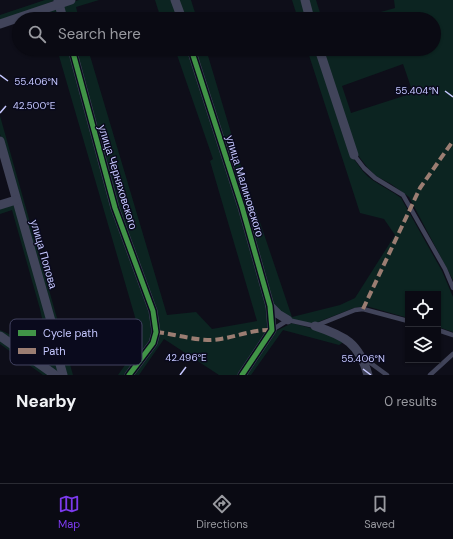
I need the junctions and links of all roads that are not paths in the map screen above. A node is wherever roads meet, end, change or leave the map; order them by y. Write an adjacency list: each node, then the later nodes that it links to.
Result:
1 (71, 0): 4 (street)
2 (175, 0): 7 (street)
3 (305, 0): 8 (street)
4 (59, 2): 5 (street); 6 (street)
5 (32, 12)
6 (62, 12)
7 (179, 12)
8 (308, 12)
9 (12, 20): 10 (street)
10 (0, 24)
11 (74, 56): 31 (street, улица Черняховского)
12 (193, 56): 19 (street, улица Малиновского)
13 (321, 56): 15 (street)
14 (0, 141): 16 (street, улица Попова)
15 (354, 155): 18 (lane)
16 (16, 200): 17 (street); 20 (street, улица Попова)
17 (0, 205)
18 (453, 288)
19 (270, 306): 21 (street); 24 (street, улица Малиновского)
20 (50, 319)
21 (288, 320): 23 (lane); 24 (lane)
22 (405, 321): 23 (lane)
23 (315, 326): 30 (street)
24 (272, 330): 39 (street)
25 (441, 331): 26 (lane)
26 (453, 335)
27 (0, 336): 28 (street)
28 (10, 343)
29 (453, 354): 35 (lane)
30 (362, 357): 40 (street); 41 (lane)
31 (142, 358)
32 (41, 365): 36 (street)
33 (60, 365): 37 (street, улица Попова)
34 (136, 365): 38 (street, улица Черняховского)
35 (431, 374): 42 (lane)
36 (55, 375)
37 (63, 375)
38 (129, 375)
39 (242, 375)
40 (368, 375)
41 (387, 375)
42 (426, 375)

